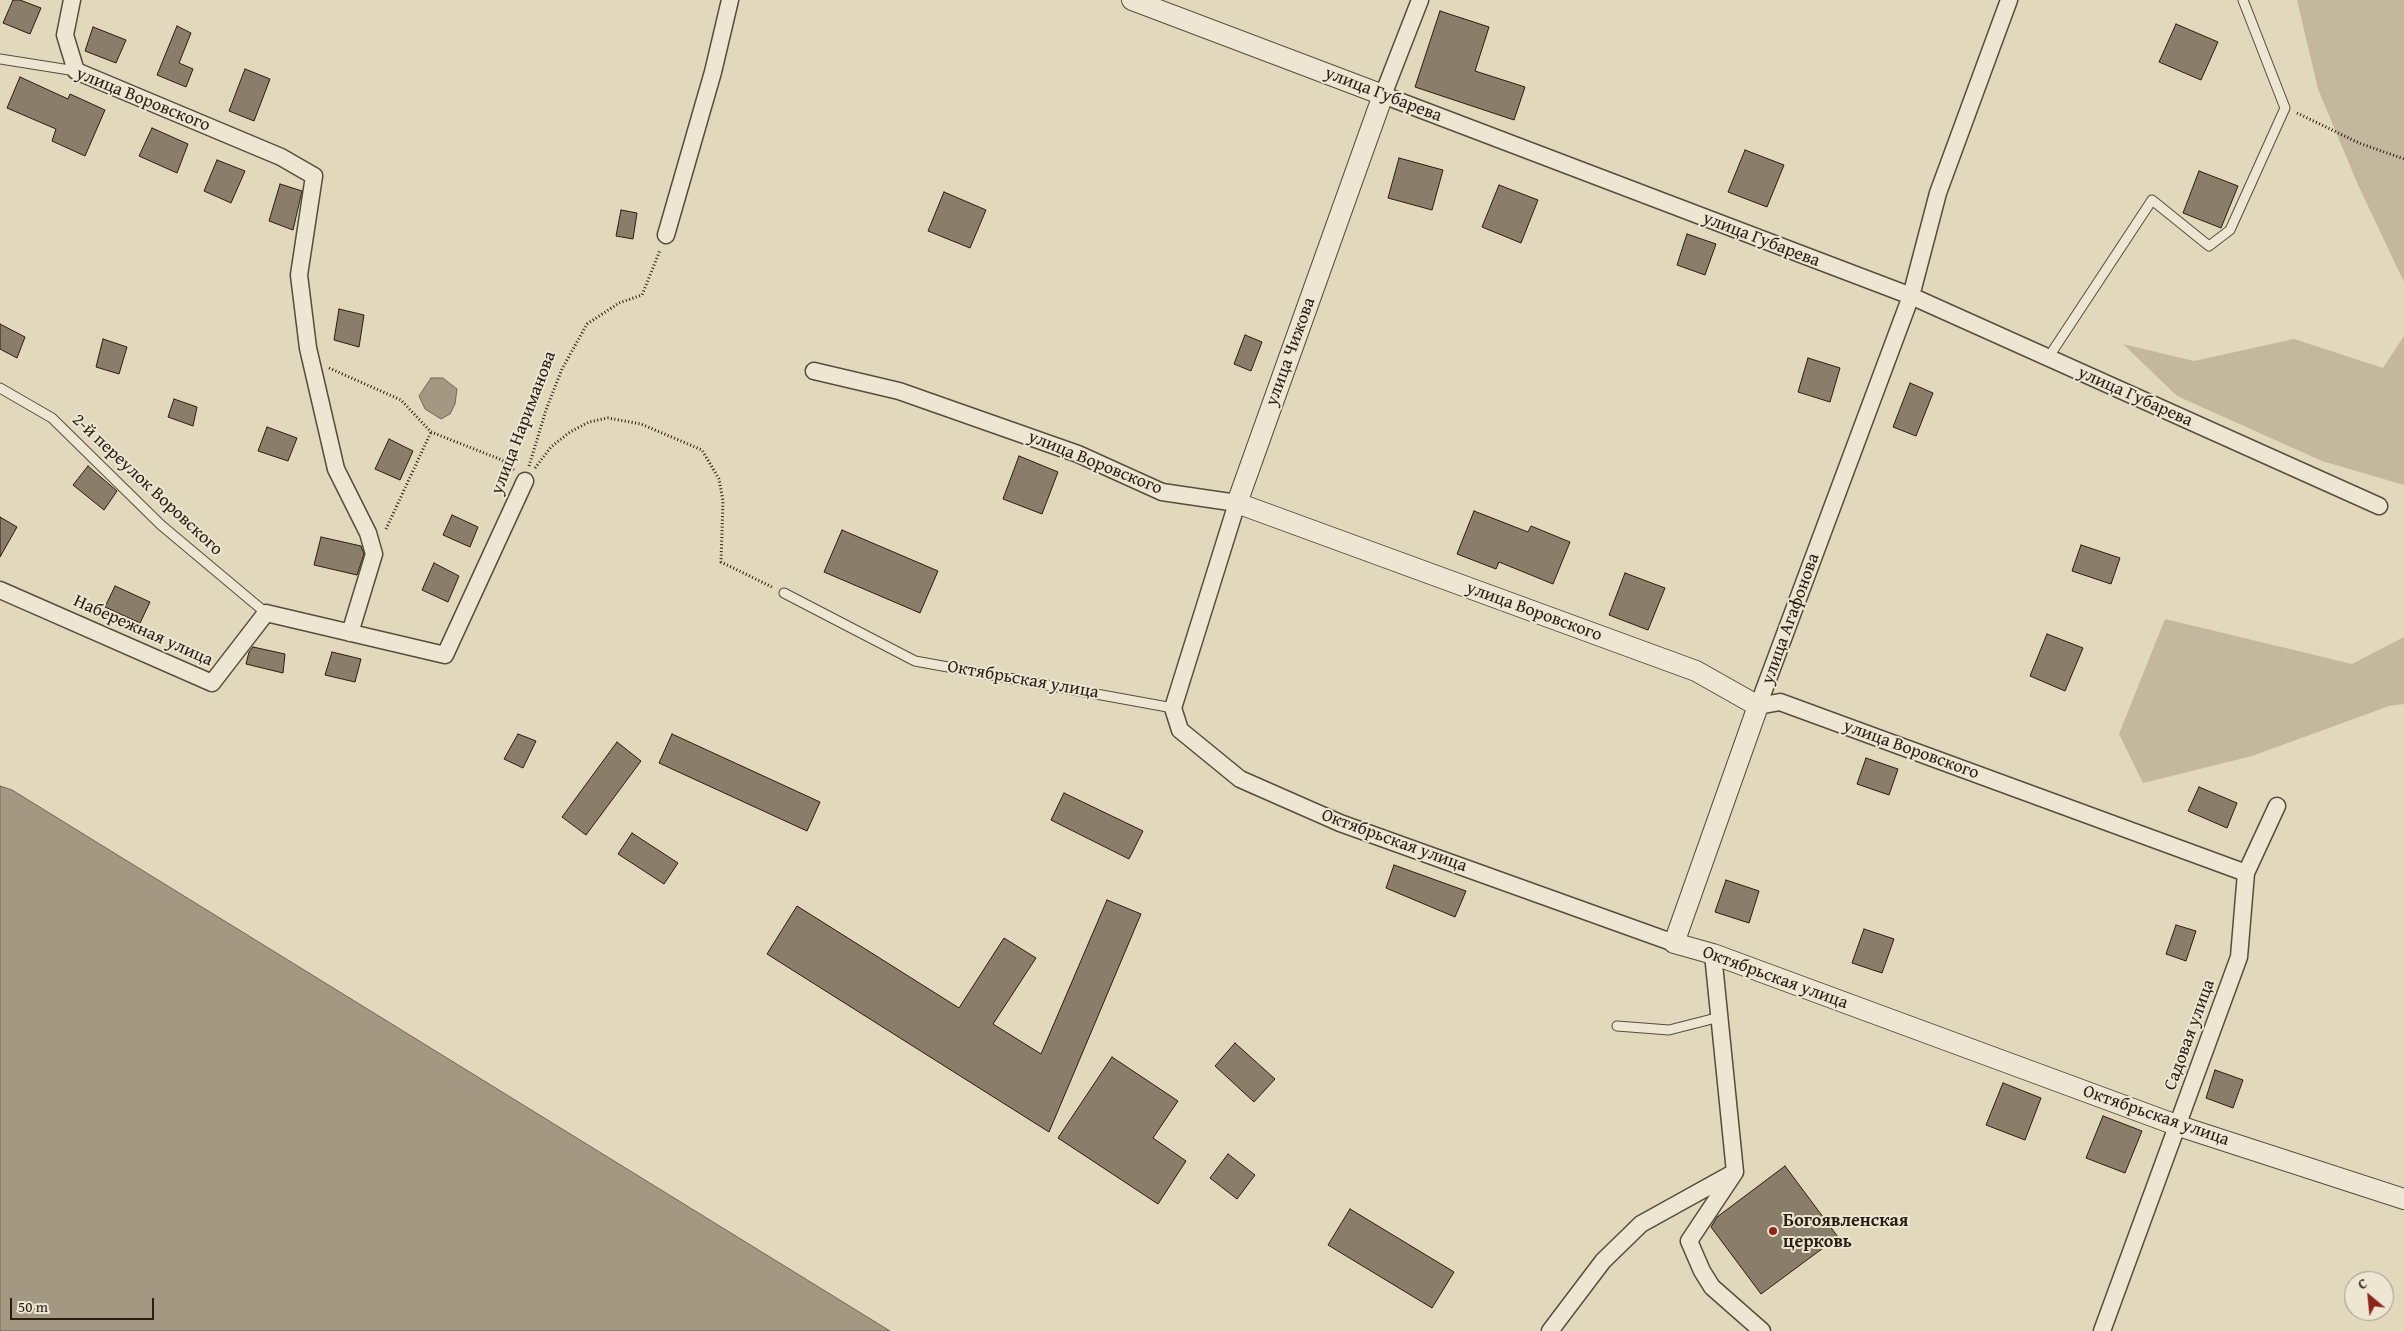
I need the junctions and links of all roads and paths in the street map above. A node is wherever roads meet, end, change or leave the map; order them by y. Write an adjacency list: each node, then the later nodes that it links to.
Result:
1 (72, 0): 8 (street)
2 (730, 0): 12 (street)
3 (1132, 0): 9 (street, улица Губарева)
4 (1420, 0): 9 (street, улица Чижова)
5 (2009, 0): 13 (street, улица Агафонова)
6 (2243, 0): 10 (lane)
7 (0, 59): 8 (lane, улица Воровского)
8 (76, 71): 15 (street, улица Воровского)
9 (1383, 96): 13 (street, улица Губарева); 20 (street, улица Чижова)
10 (2285, 108): 11 (path); 14 (lane)
11 (2404, 159)
12 (666, 236): 19 (path, улица Нариманова)
13 (1911, 296): 14 (street, улица Губарева); 27 (street, улица Агафонова)
14 (2048, 358): 21 (street, улица Губарева)
15 (311, 361): 18 (path); 22 (street)
16 (814, 370): 20 (street, улица Воровского)
17 (0, 388): 25 (lane, 2-й переулок Воровского)
18 (431, 432): 19 (path); 22 (path)
19 (525, 481): 24 (path); 26 (street, улица Нариманова)
20 (1238, 503): 27 (street, улица Воровского); 28 (street, улица Чижова)
21 (2379, 506)
22 (374, 554): 26 (street)
23 (0, 590): 25 (street, Набережная улица)
24 (784, 592): 28 (lane, Октябрьская улица)
25 (266, 613): 26 (street)
26 (350, 633)
27 (1758, 706): 30 (street, улица Воровского); 31 (street, улица Агафонова)
28 (1173, 708): 31 (street, Октябрьская улица)
29 (2277, 806): 30 (street, Садовая улица)
30 (2246, 873): 35 (street, Садовая улица)
31 (1674, 943): 32 (street, Октябрьская улица)
32 (1713, 954): 33 (street); 35 (street, Октябрьская улица)
33 (1720, 1017): 34 (lane); 36 (street)
34 (1617, 1026)
35 (2179, 1126): 37 (street, Октябрьская улица); 40 (street, Садовая улица)
36 (1736, 1172): 38 (street); 39 (street)
37 (2404, 1199)
38 (1758, 1328)
39 (1550, 1331)
40 (2102, 1331)

